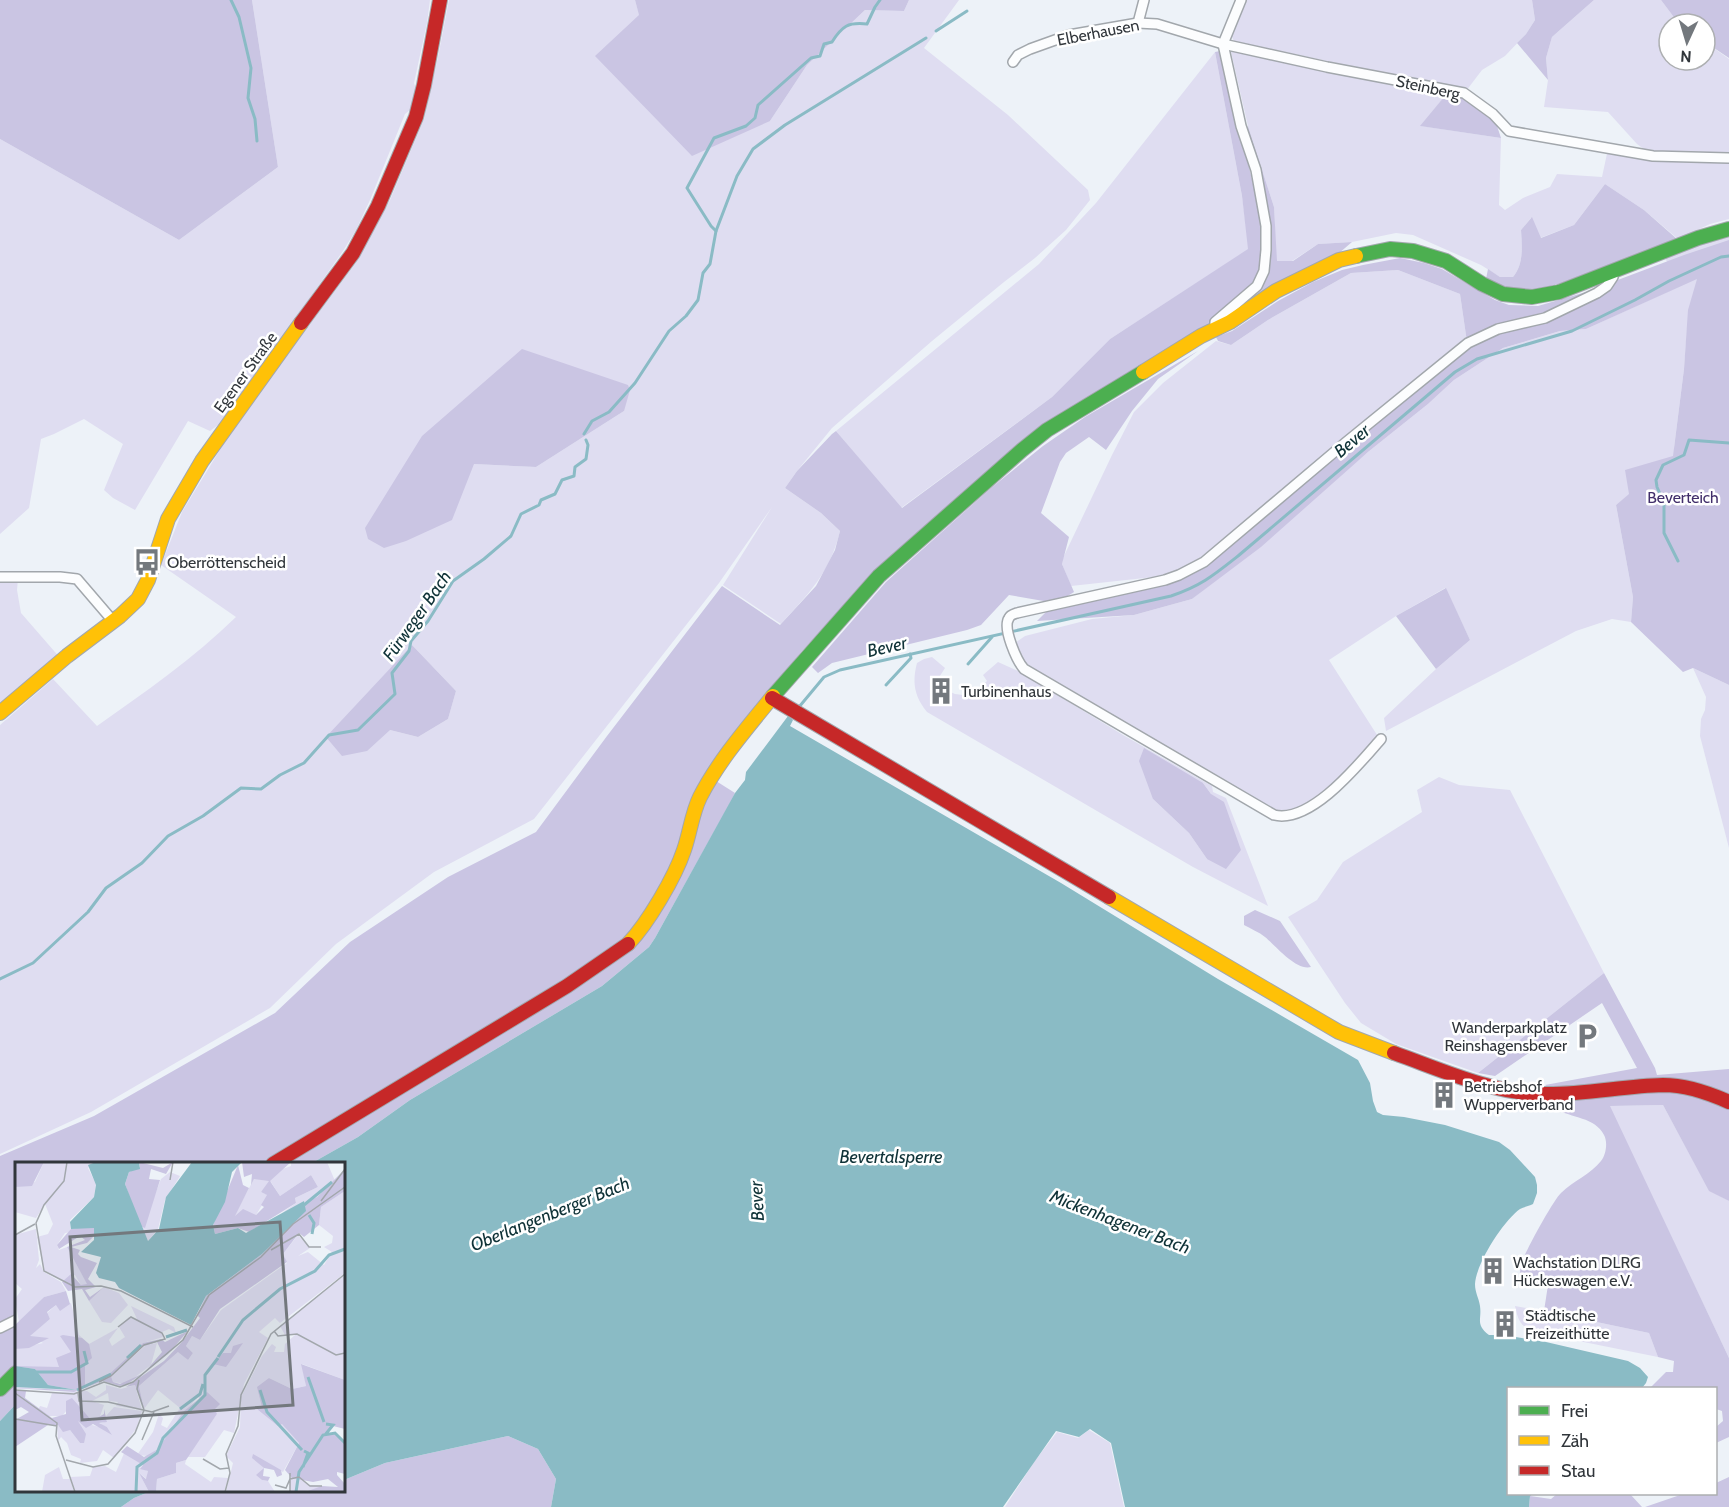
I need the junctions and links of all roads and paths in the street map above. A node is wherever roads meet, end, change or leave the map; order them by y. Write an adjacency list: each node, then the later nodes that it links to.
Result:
1 (440, 0): 12 (street, Egener Straße)
2 (1144, 0): 4 (street)
3 (1241, 0): 5 (street)
4 (1138, 23): 5 (street, Elberhausen); 6 (street, Elberhausen)
5 (1223, 44): 7 (street, Steinberg); 10 (street)
6 (1012, 62)
7 (1729, 158)
8 (1729, 229): 9 (street)
9 (1611, 272): 10 (street); 15 (street)
10 (1215, 329): 13 (street)
11 (0, 576): 12 (street)
12 (113, 621): 14 (street, Egener Straße)
13 (772, 698): 16 (street); 17 (street)
14 (0, 713)
15 (1381, 739)
16 (1729, 1101)
17 (276, 1162)
18 (15, 1320): 19 (street)
19 (0, 1328)
20 (15, 1374): 21 (street)
21 (0, 1389)

